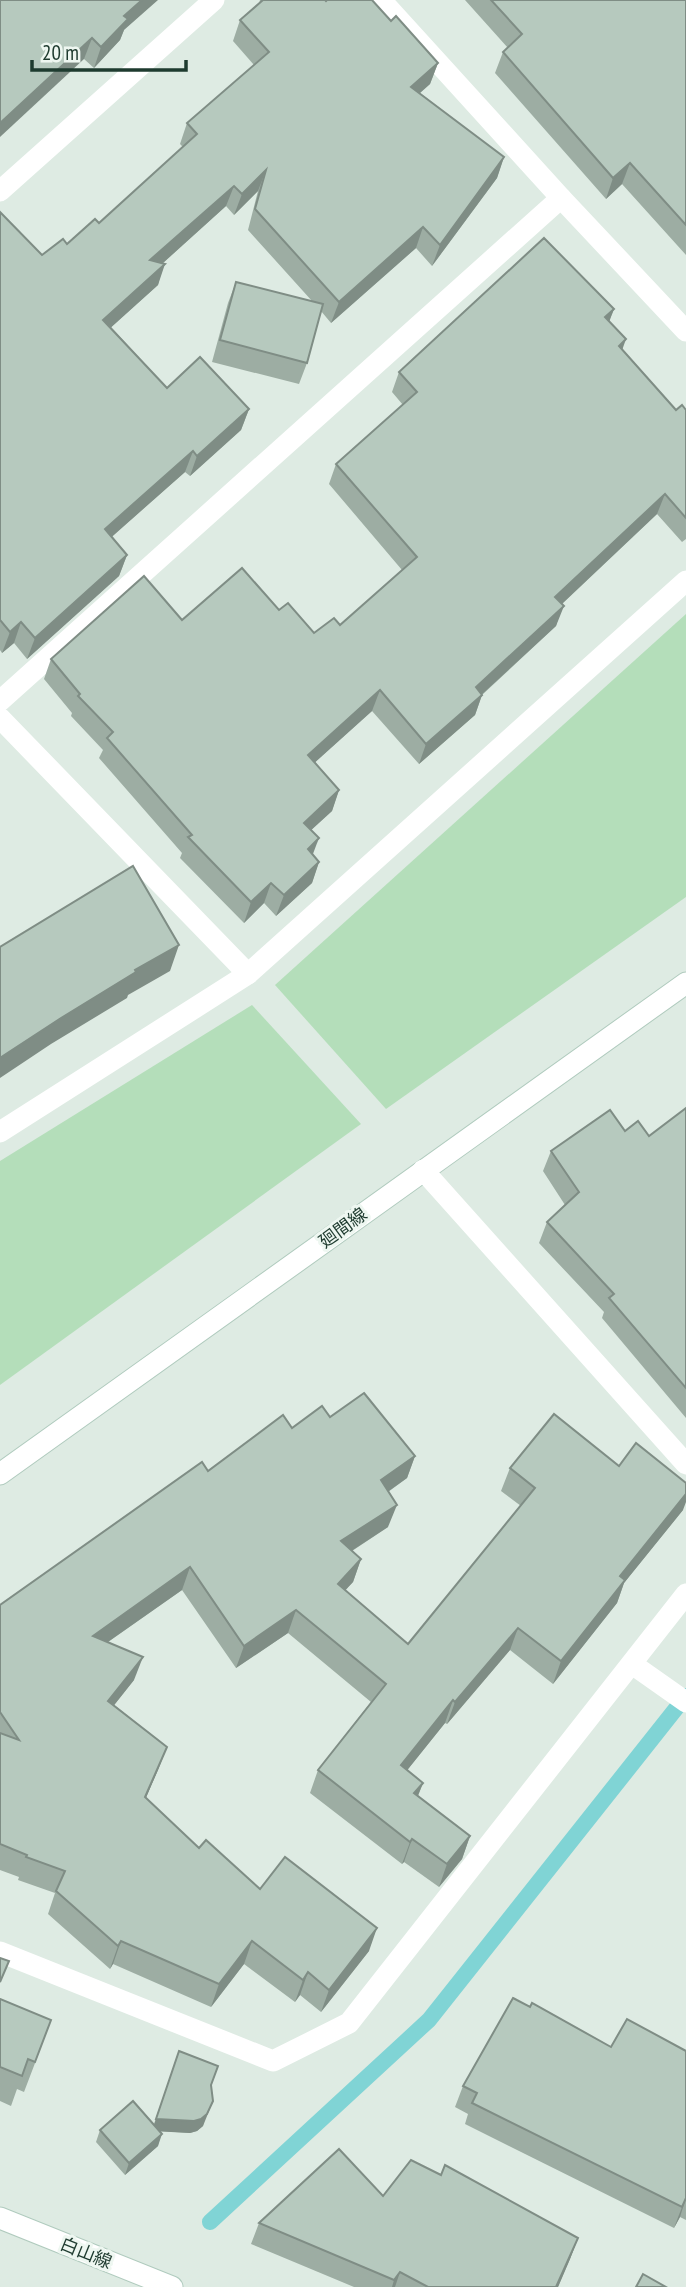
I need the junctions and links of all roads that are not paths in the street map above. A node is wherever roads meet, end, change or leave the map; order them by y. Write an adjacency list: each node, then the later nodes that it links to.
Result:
1 (214, 0): 3 (street)
2 (381, 0): 4 (street)
3 (0, 191)
4 (561, 198): 5 (street); 7 (street)
5 (686, 331)
6 (686, 581): 9 (street)
7 (0, 701)
8 (0, 718): 9 (street)
9 (248, 974): 11 (street)
10 (686, 983): 12 (street, 廻間線)
11 (0, 1132)
12 (423, 1170): 13 (street); 14 (street, 廻間線)
13 (686, 1464)
14 (0, 1474)
15 (686, 1594): 16 (street)
16 (632, 1664): 17 (street); 18 (street)
17 (686, 1702)
18 (0, 1952)
19 (0, 2218): 20 (street, 白山線)
20 (172, 2287)

